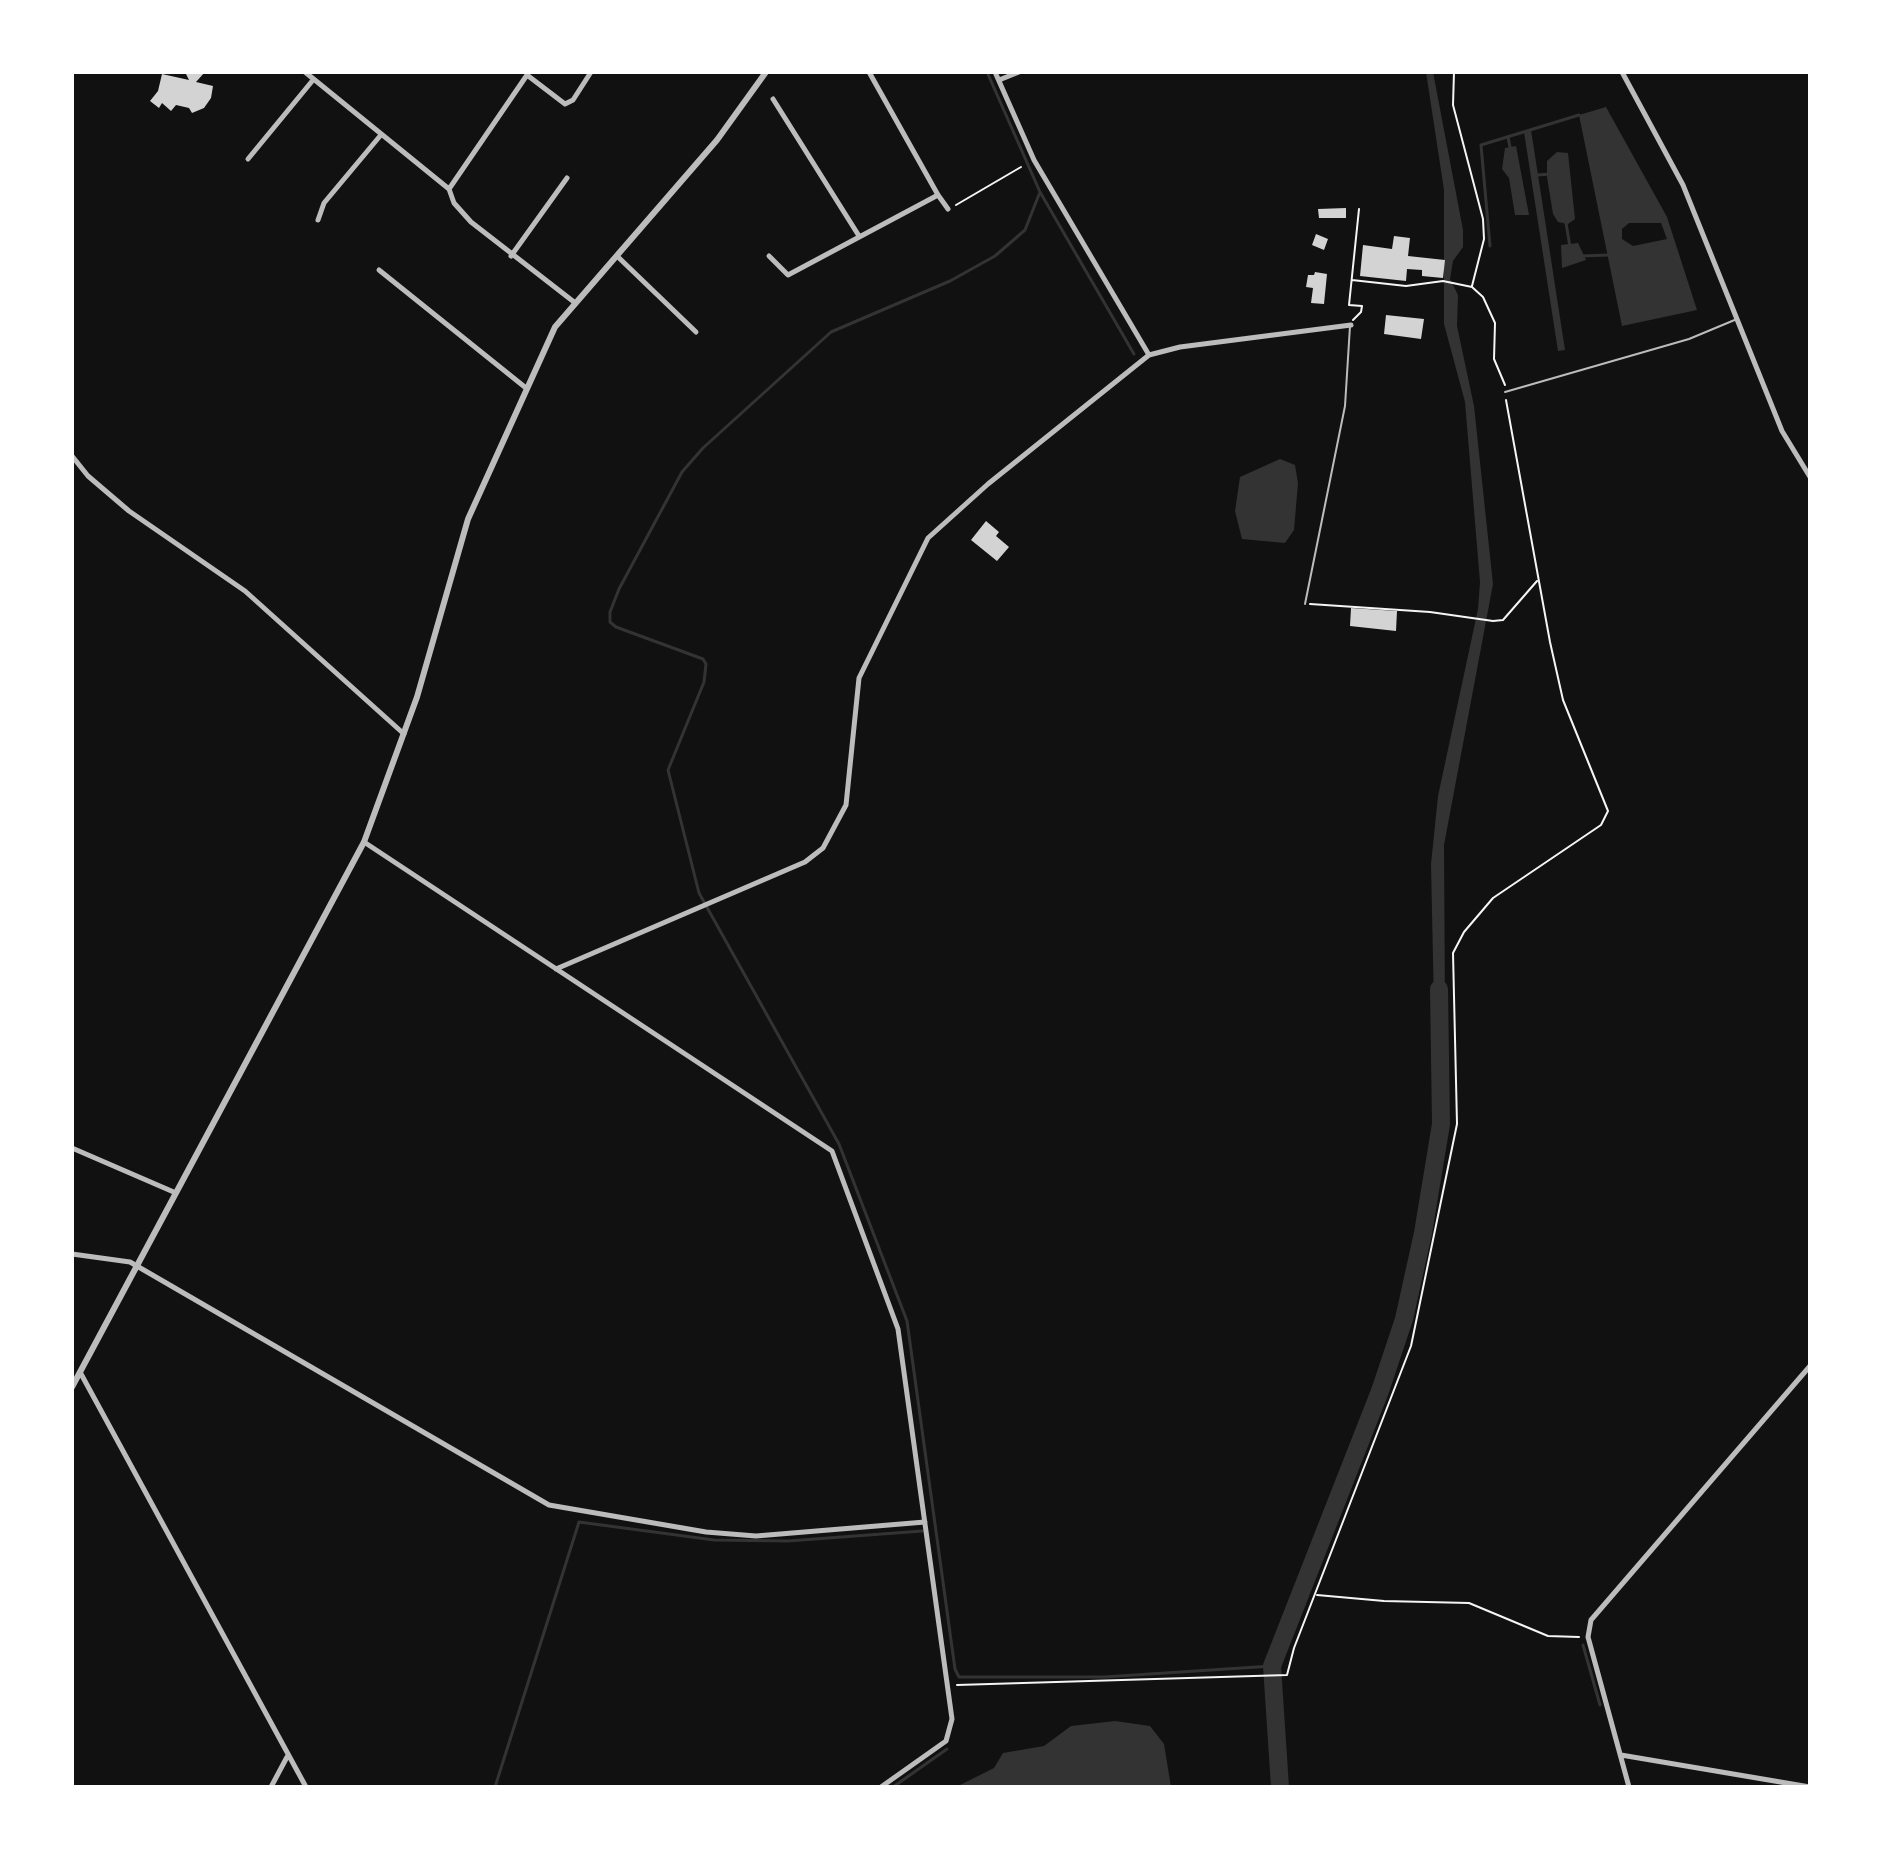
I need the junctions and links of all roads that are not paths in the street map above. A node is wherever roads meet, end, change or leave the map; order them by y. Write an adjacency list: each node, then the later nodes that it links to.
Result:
1 (305, 72): 9 (street)
2 (591, 72): 8 (street)
3 (766, 72): 21 (street)
4 (869, 72): 16 (street)
5 (995, 72): 10 (street)
6 (1019, 72): 10 (street)
7 (1622, 72): 25 (street)
8 (528, 74): 15 (street)
9 (313, 80): 12 (street); 13 (street)
10 (999, 80): 28 (street)
11 (773, 99): 19 (street)
12 (380, 136): 15 (street); 18 (street)
13 (248, 159)
14 (567, 178): 20 (street)
15 (449, 189): 20 (street)
16 (938, 195): 17 (street); 19 (street)
17 (948, 209)
18 (318, 220)
19 (859, 236): 22 (street)
20 (511, 256): 24 (street)
21 (617, 256): 24 (street); 27 (street)
22 (769, 256)
23 (379, 270): 29 (street)
24 (574, 302): 29 (street)
25 (1737, 319): 30 (lane); 32 (street)
26 (1351, 325): 28 (street); 33 (lane)
27 (696, 332)
28 (1149, 355): 36 (street)
29 (526, 388): 34 (street)
30 (1505, 392)
31 (72, 456): 34 (street)
32 (1810, 477)
33 (1305, 604)
34 (404, 734): 35 (street)
35 (364, 842): 36 (street); 38 (street)
36 (555, 970): 44 (street)
37 (72, 1148): 38 (street)
38 (176, 1193): 40 (street)
39 (72, 1254): 40 (street)
40 (137, 1267): 42 (street); 44 (street)
41 (1810, 1366): 45 (street)
42 (80, 1372): 43 (street); 46 (street)
43 (72, 1387)
44 (925, 1522): 49 (street)
45 (1621, 1755): 50 (street); 51 (street)
46 (288, 1756): 47 (street); 48 (street)
47 (271, 1787)
48 (306, 1787)
49 (881, 1787)
50 (1629, 1787)
51 (1810, 1787)

